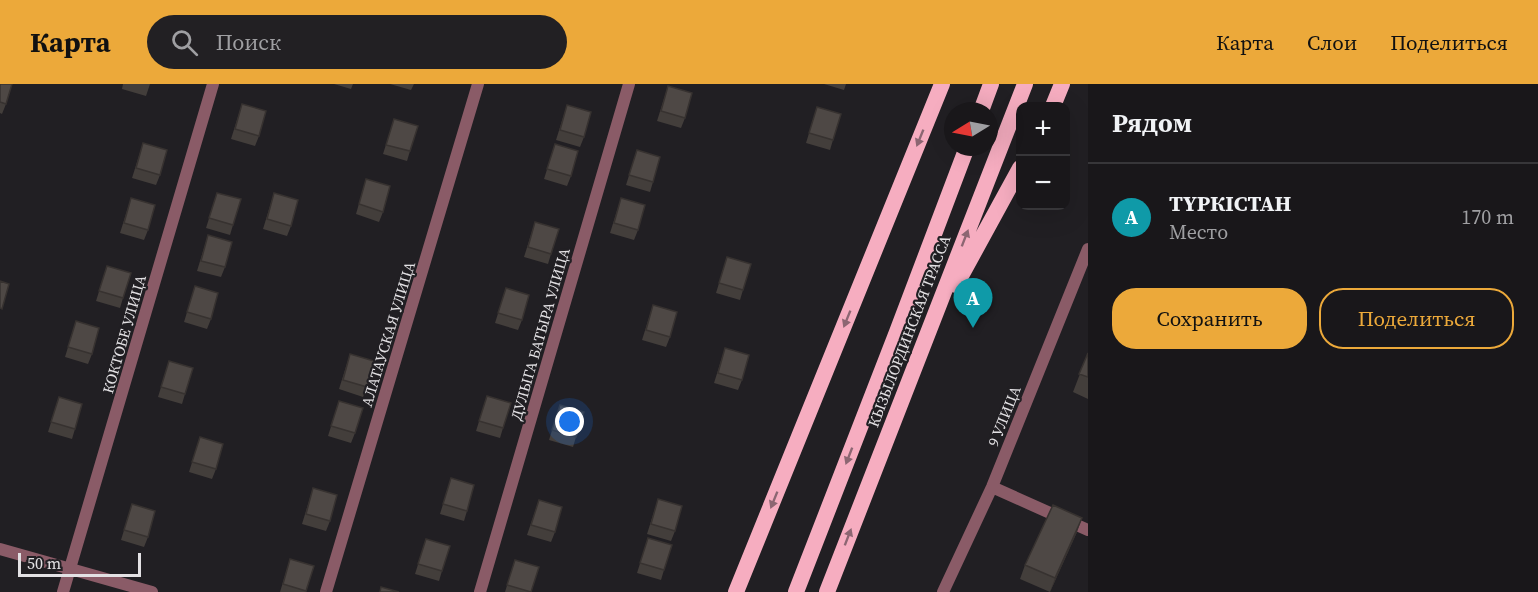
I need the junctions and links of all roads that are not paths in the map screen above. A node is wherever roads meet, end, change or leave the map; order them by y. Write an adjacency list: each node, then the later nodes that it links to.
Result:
1 (213, 84): 17 (street, КОКТОБЕ УЛИЦА)
2 (478, 84): 20 (street, АЛАТАУСКАЯ УЛИЦА)
3 (629, 84): 21 (street, ДУЛЫГА БАТЫРА УЛИЦА)
4 (942, 84): 22 (highway, one-way to 22)
5 (991, 84): 8 (highway)
6 (1025, 84): 13 (highway, КЫЗЫЛОРДИНСКАЯ ТРАССА, one-way to 6)
7 (1062, 84): 9 (highway)
8 (984, 102)
9 (1055, 102)
10 (965, 156): 23 (highway, КЫЗЫЛОРДИНСКАЯ ТРАССА, one-way to 23)
11 (1016, 175): 13 (highway)
12 (1088, 249): 14 (street, 9 УЛИЦА)
13 (923, 344): 24 (highway, КЫЗЫЛОРДИНСКАЯ ТРАССА, one-way to 13)
14 (992, 487): 15 (street); 25 (street, 9 УЛИЦА)
15 (1088, 530)
16 (0, 549): 17 (street)
17 (70, 569): 18 (street, КОКТОБЕ УЛИЦА); 19 (street)
18 (63, 592)
19 (152, 592)
20 (326, 592)
21 (480, 592)
22 (736, 592)
23 (796, 592)
24 (827, 592)
25 (943, 592)

